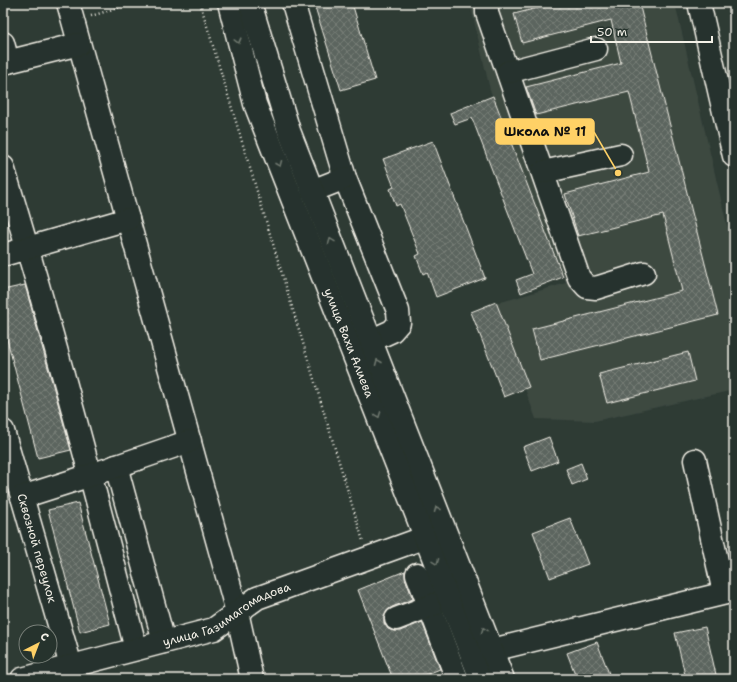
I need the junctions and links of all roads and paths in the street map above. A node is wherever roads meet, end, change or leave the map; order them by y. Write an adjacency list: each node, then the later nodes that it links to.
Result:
1 (134, 3): 7 (path)
2 (200, 3): 30 (path)
3 (293, 3): 16 (street)
4 (487, 3): 11 (street)
5 (699, 3): 13 (street)
6 (243, 4): 17 (street, улица Вахи Алиева); 29 (street, улица Вахи Алиева, one-way to 29)
7 (70, 12): 8 (street)
8 (79, 44): 10 (street); 18 (street)
9 (596, 49): 11 (street)
10 (5, 56)
11 (508, 72): 15 (street)
12 (621, 155): 15 (street)
13 (734, 156)
14 (3, 167): 19 (street)
15 (543, 172): 21 (street)
16 (346, 178): 17 (street); 22 (street)
17 (312, 191): 22 (street, улица Вахи Алиева, one-way to 17)
18 (128, 219): 19 (street); 24 (street)
19 (28, 249): 20 (street); 27 (street)
20 (3, 255)
21 (644, 273)
22 (370, 341): 38 (street, улица Вахи Алиева, one-way to 22)
23 (3, 431): 28 (street, Сквозной переулок)
24 (190, 441): 26 (street); 34 (street)
25 (695, 460): 32 (street)
26 (116, 466): 27 (street); 36 (street)
27 (91, 476): 28 (street); 37 (street)
28 (22, 497): 39 (street, Сквозной переулок)
29 (426, 537): 30 (street, улица Газимагомадова); 33 (street, улица Вахи Алиева, one-way to 33)
30 (368, 558): 34 (street, улица Газимагомадова)
31 (417, 574): 33 (street)
32 (729, 592): 38 (street)
33 (440, 602): 35 (street); 40 (street, улица Вахи Алиева); 43 (street)
34 (236, 612): 36 (street, улица Газимагомадова); 42 (street)
35 (396, 619)
36 (164, 642): 37 (street, улица Газимагомадова)
37 (136, 649): 39 (street, улица Газимагомадова)
38 (492, 650): 44 (street, улица Вахи Алиева)
39 (72, 672): 41 (street, улица Газимагомадова)
40 (479, 674): 43 (street)
41 (22, 679)
42 (252, 679)
43 (456, 679)
44 (503, 679)

